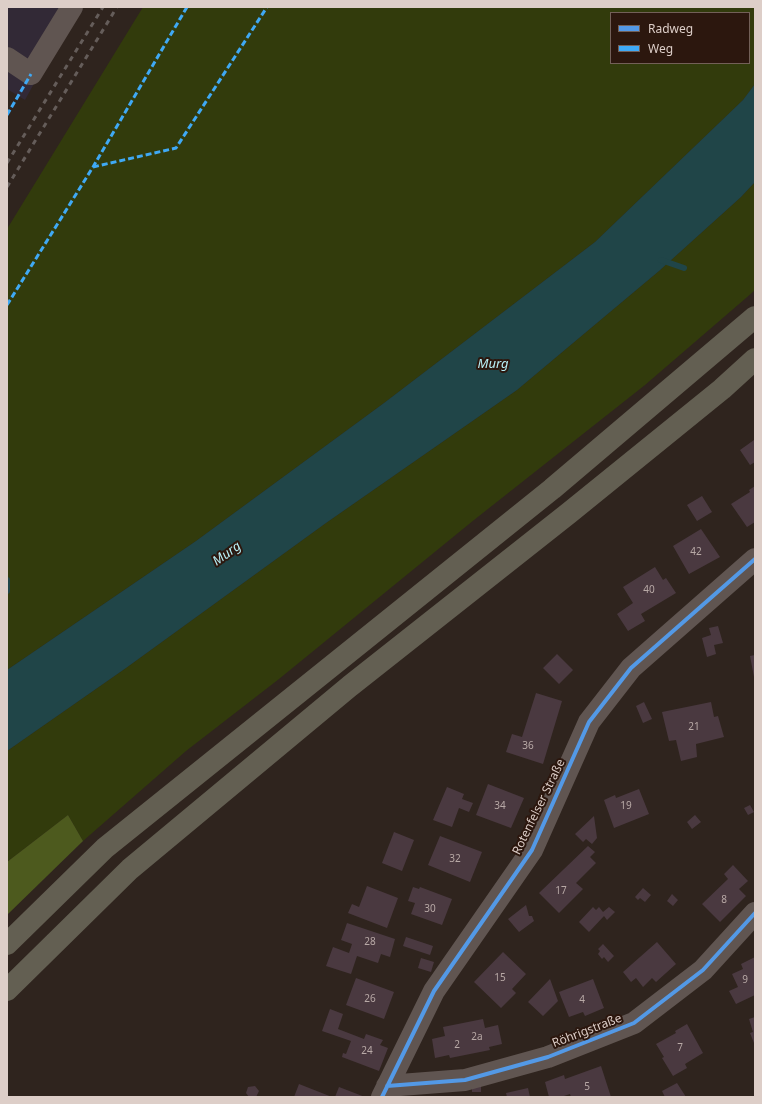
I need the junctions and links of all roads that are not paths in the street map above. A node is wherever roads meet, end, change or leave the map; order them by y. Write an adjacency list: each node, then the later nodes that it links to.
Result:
1 (72, 7): 2 (street)
2 (7, 58)
3 (755, 317): 7 (highway)
4 (755, 359): 8 (highway)
5 (755, 559): 9 (street, Rotenfelser Straße)
6 (755, 914): 9 (street, Röhrigstraße)
7 (7, 944)
8 (7, 990)
9 (384, 1091)

